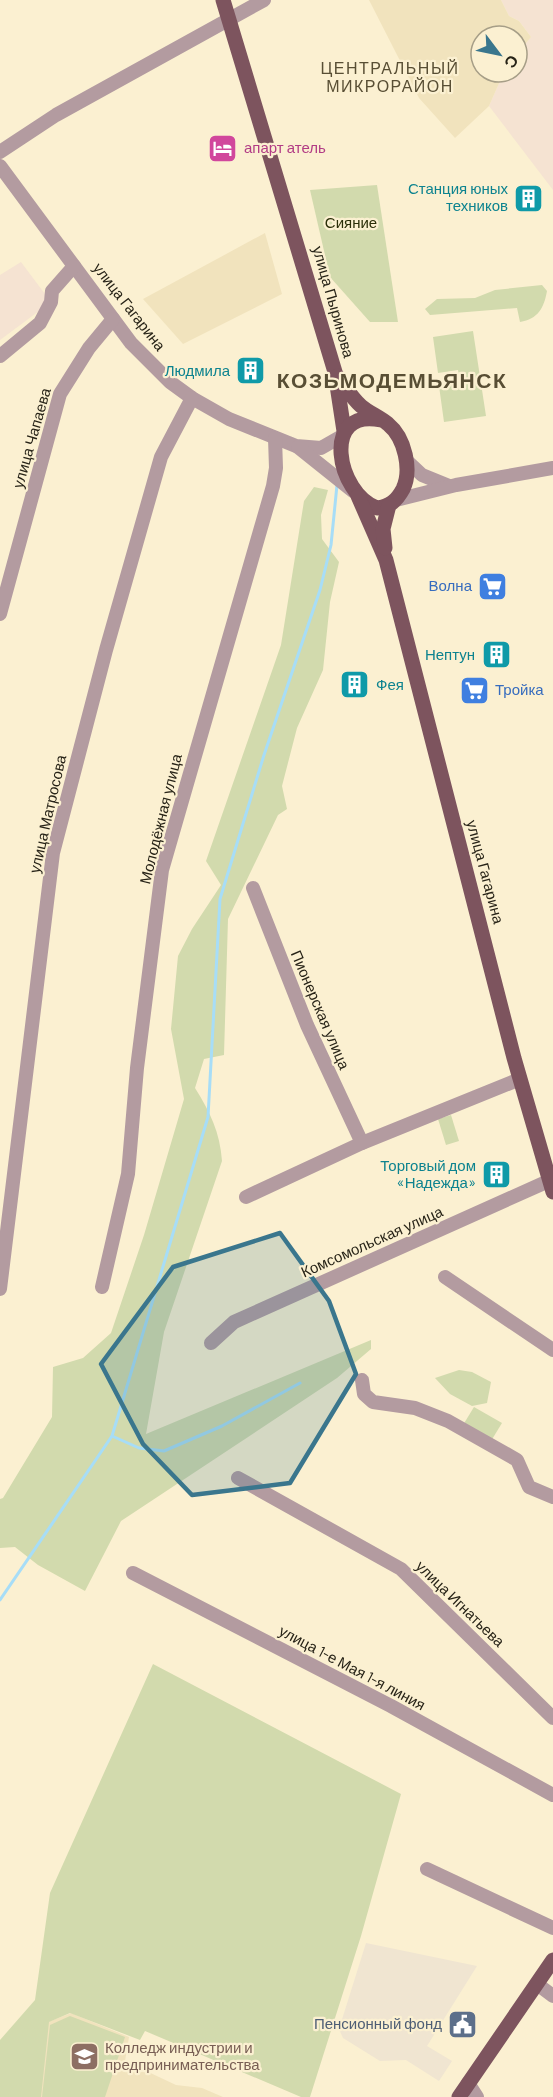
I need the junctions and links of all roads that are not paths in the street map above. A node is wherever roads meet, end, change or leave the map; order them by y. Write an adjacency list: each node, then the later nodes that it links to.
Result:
1 (223, 0): 3 (main road, улица Пыринова)
2 (264, 0): 3 (street)
3 (229, 18): 4 (street); 9 (main road, улица Пыринова)
4 (0, 153)
5 (0, 166): 6 (street, улица Гагарина)
6 (74, 266): 7 (street, улица Гагарина); 8 (street)
7 (113, 319): 10 (street, улица Гагарина); 21 (street, улица Чапаева)
8 (0, 356)
9 (335, 372): 11 (main road, улица Пыринова); 12 (main road, улица Пыринова)
10 (192, 399): 13 (street, улица Гагарина); 29 (street, улица Матросова)
11 (381, 420): 12 (main road); 15 (main road)
12 (343, 433): 14 (street, улица Гагарина); 18 (main road)
13 (275, 438): 14 (street, улица Гагарина); 28 (street, Молодёжная улица)
14 (296, 446): 18 (street, улица Гагарина)
15 (406, 460): 17 (street); 19 (main road)
16 (553, 468): 17 (street)
17 (451, 487): 19 (street)
18 (356, 494): 19 (main road); 20 (main road, улица Гагарина)
19 (392, 503): 20 (main road, улица Гагарина)
20 (386, 560): 23 (main road, улица Гагарина)
21 (0, 615)
22 (253, 888): 24 (street, Пионерская улица)
23 (520, 1079): 24 (street); 25 (main road, улица Гагарина)
24 (362, 1143): 26 (street)
25 (552, 1184): 30 (street, Комсомольская улица)
26 (246, 1197)
27 (445, 1277): 31 (street)
28 (102, 1287)
29 (0, 1289)
30 (211, 1343)
31 (553, 1350)
32 (362, 1380): 34 (street)
33 (238, 1478): 36 (street, улица Игнатьева)
34 (553, 1497)
35 (133, 1573): 37 (street, улица 1-е Мая 1-я линия)
36 (553, 1718)
37 (553, 1795)
38 (427, 1869): 39 (street)
39 (553, 1928)
40 (553, 1960): 41 (main road)
41 (537, 1984): 42 (street); 43 (main road)
42 (553, 1996)
43 (468, 2083): 44 (main road); 45 (street)
44 (459, 2097)
45 (477, 2097)

